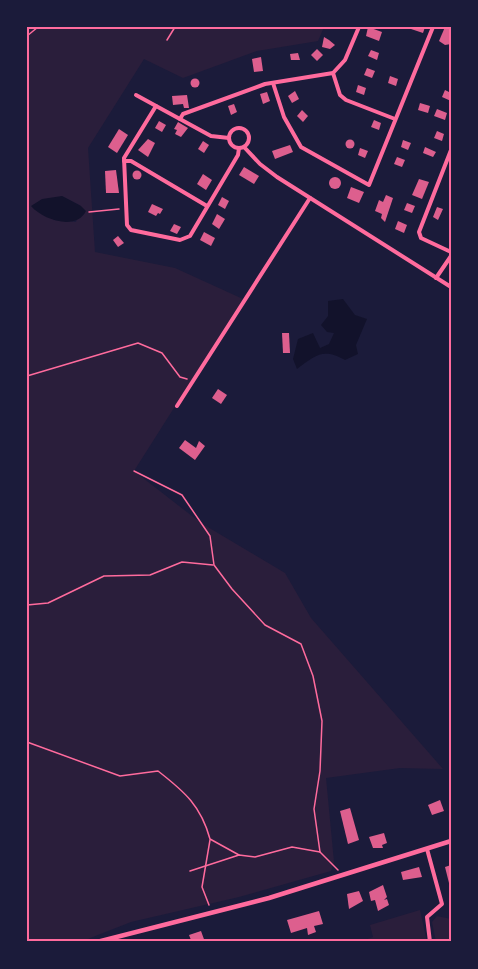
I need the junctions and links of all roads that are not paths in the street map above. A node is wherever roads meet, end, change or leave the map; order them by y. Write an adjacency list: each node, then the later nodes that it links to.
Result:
1 (359, 27): 3 (street)
2 (433, 27): 8 (street)
3 (333, 73): 4 (street); 8 (street)
4 (273, 83): 7 (street); 8 (street)
5 (136, 95): 6 (street)
6 (156, 106): 7 (street); 12 (street)
7 (180, 119): 9 (street)
8 (394, 119)
9 (230, 138): 10 (street); 10 (street)
10 (241, 147): 13 (street); 14 (street)
11 (451, 150): 15 (street)
12 (124, 161): 14 (street); 14 (street)
13 (310, 198): 16 (street); 18 (street)
14 (207, 206)
15 (451, 254): 16 (street)
16 (436, 278): 17 (street)
17 (451, 287)
18 (177, 406)
19 (451, 841): 20 (street)
20 (427, 849): 21 (street); 22 (street)
21 (97, 942)
22 (430, 942)

